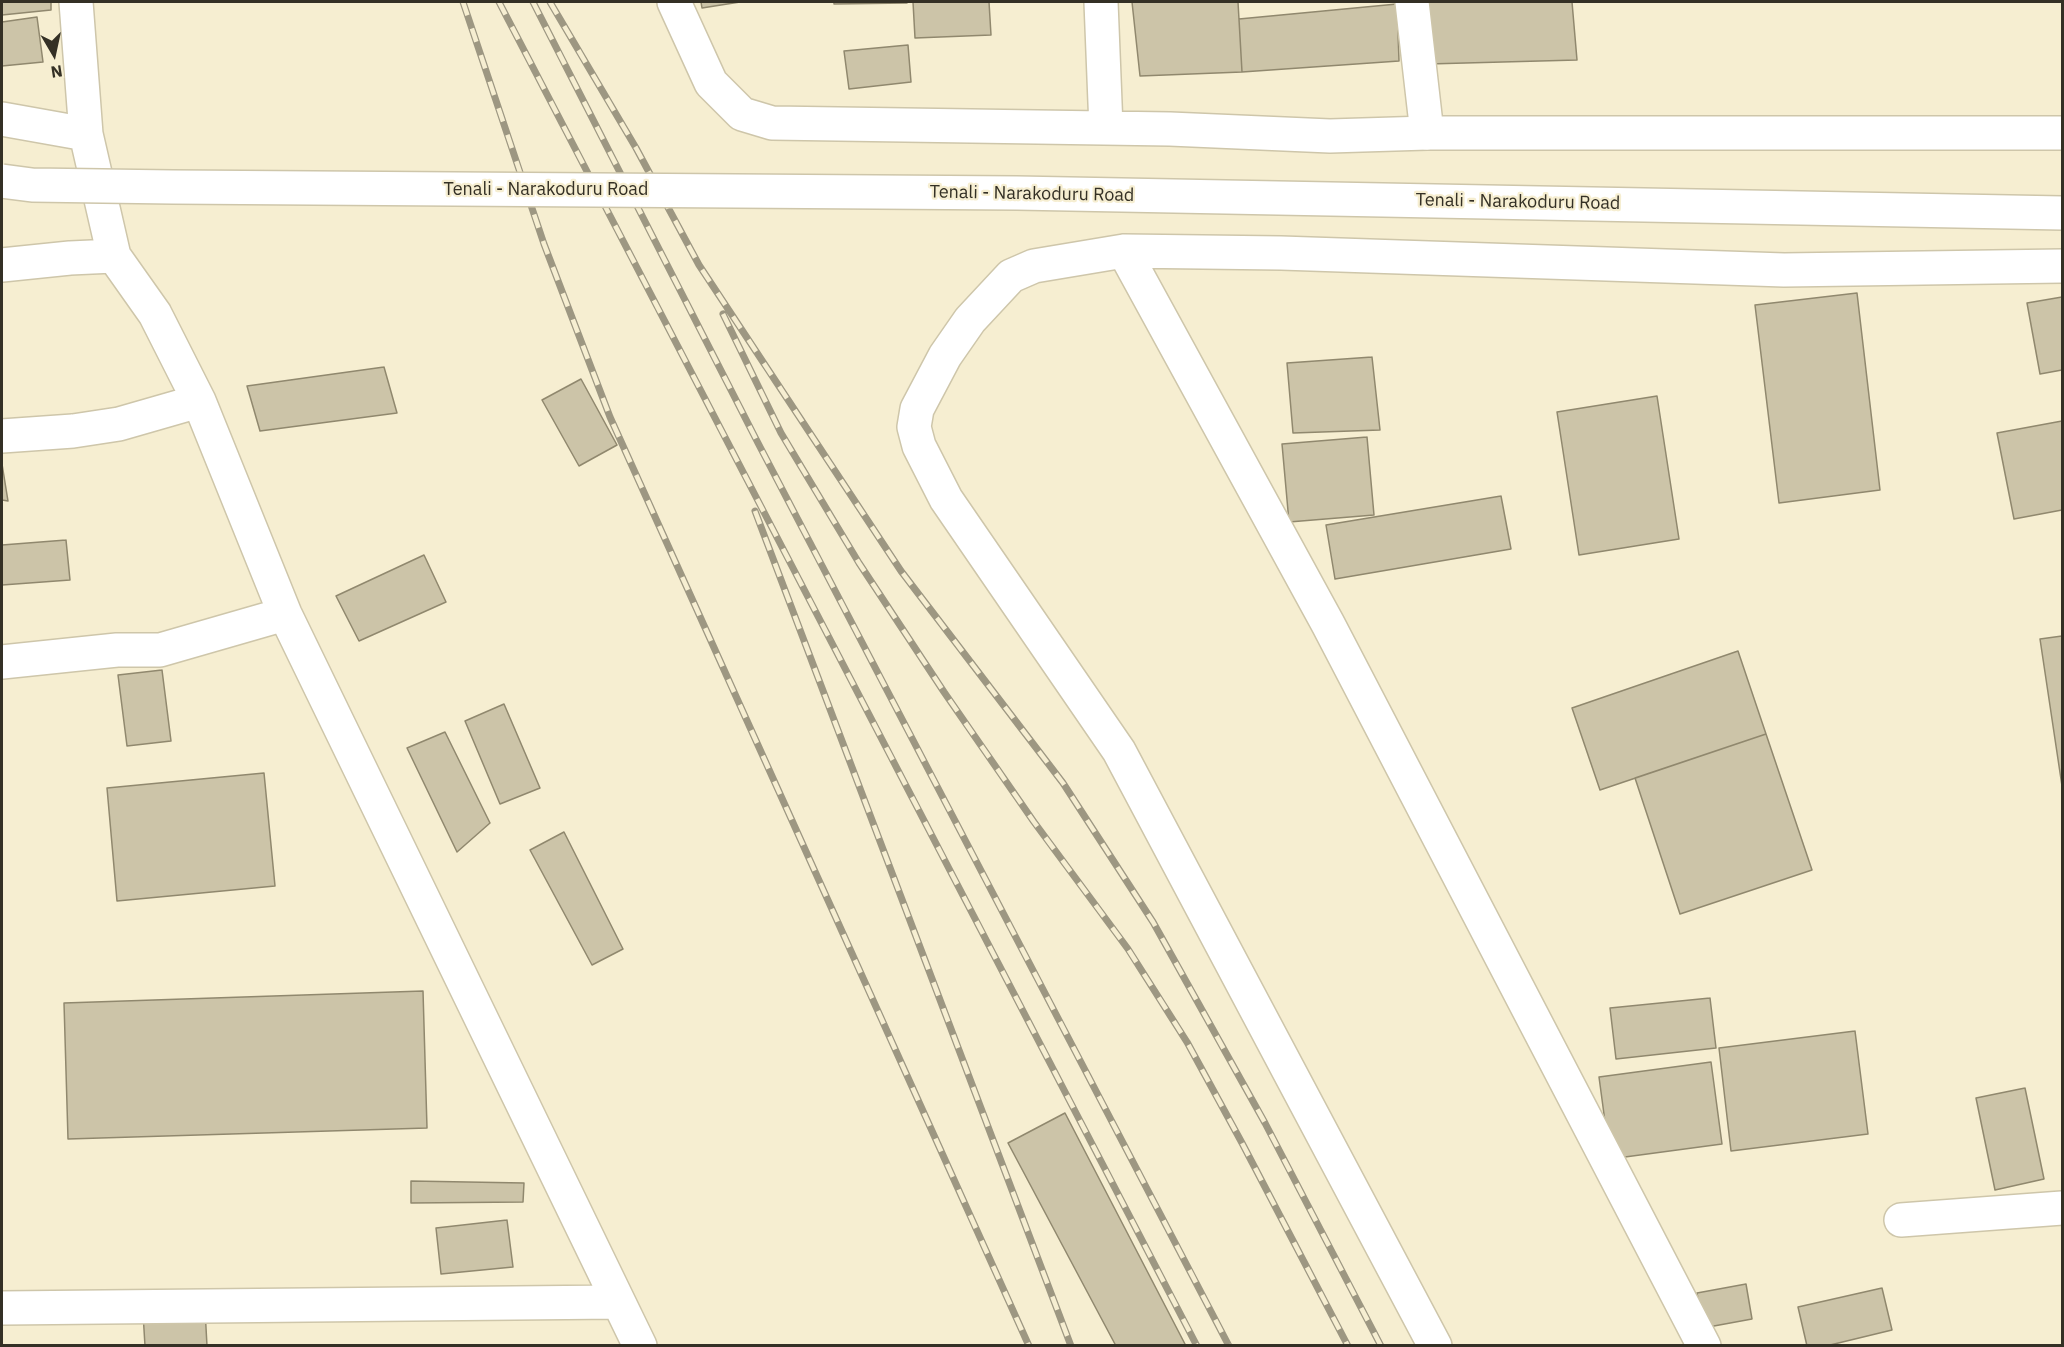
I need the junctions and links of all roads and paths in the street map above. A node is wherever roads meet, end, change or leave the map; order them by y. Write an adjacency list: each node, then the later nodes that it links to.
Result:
1 (76, 2): 9 (street)
2 (674, 2): 6 (street)
3 (1101, 2): 6 (street)
4 (1412, 2): 7 (street)
5 (2, 119): 9 (street)
6 (1106, 128): 7 (street)
7 (1427, 133): 8 (street)
8 (2062, 133)
9 (86, 134): 13 (street)
10 (2, 180): 11 (street, Tenali - Narakoduru Road, bridge)
11 (2062, 213)
12 (1124, 251): 15 (street); 25 (street); 26 (street)
13 (114, 256): 14 (street); 16 (street)
14 (2, 265)
15 (2062, 266)
16 (199, 401): 17 (street); 18 (street)
17 (2, 436)
18 (285, 614): 19 (street); 22 (street)
19 (2, 662)
20 (2062, 1208): 21 (street)
21 (1901, 1220)
22 (617, 1302): 23 (street); 24 (street)
23 (2, 1308)
24 (640, 1346)
25 (1435, 1346)
26 (1704, 1346)

